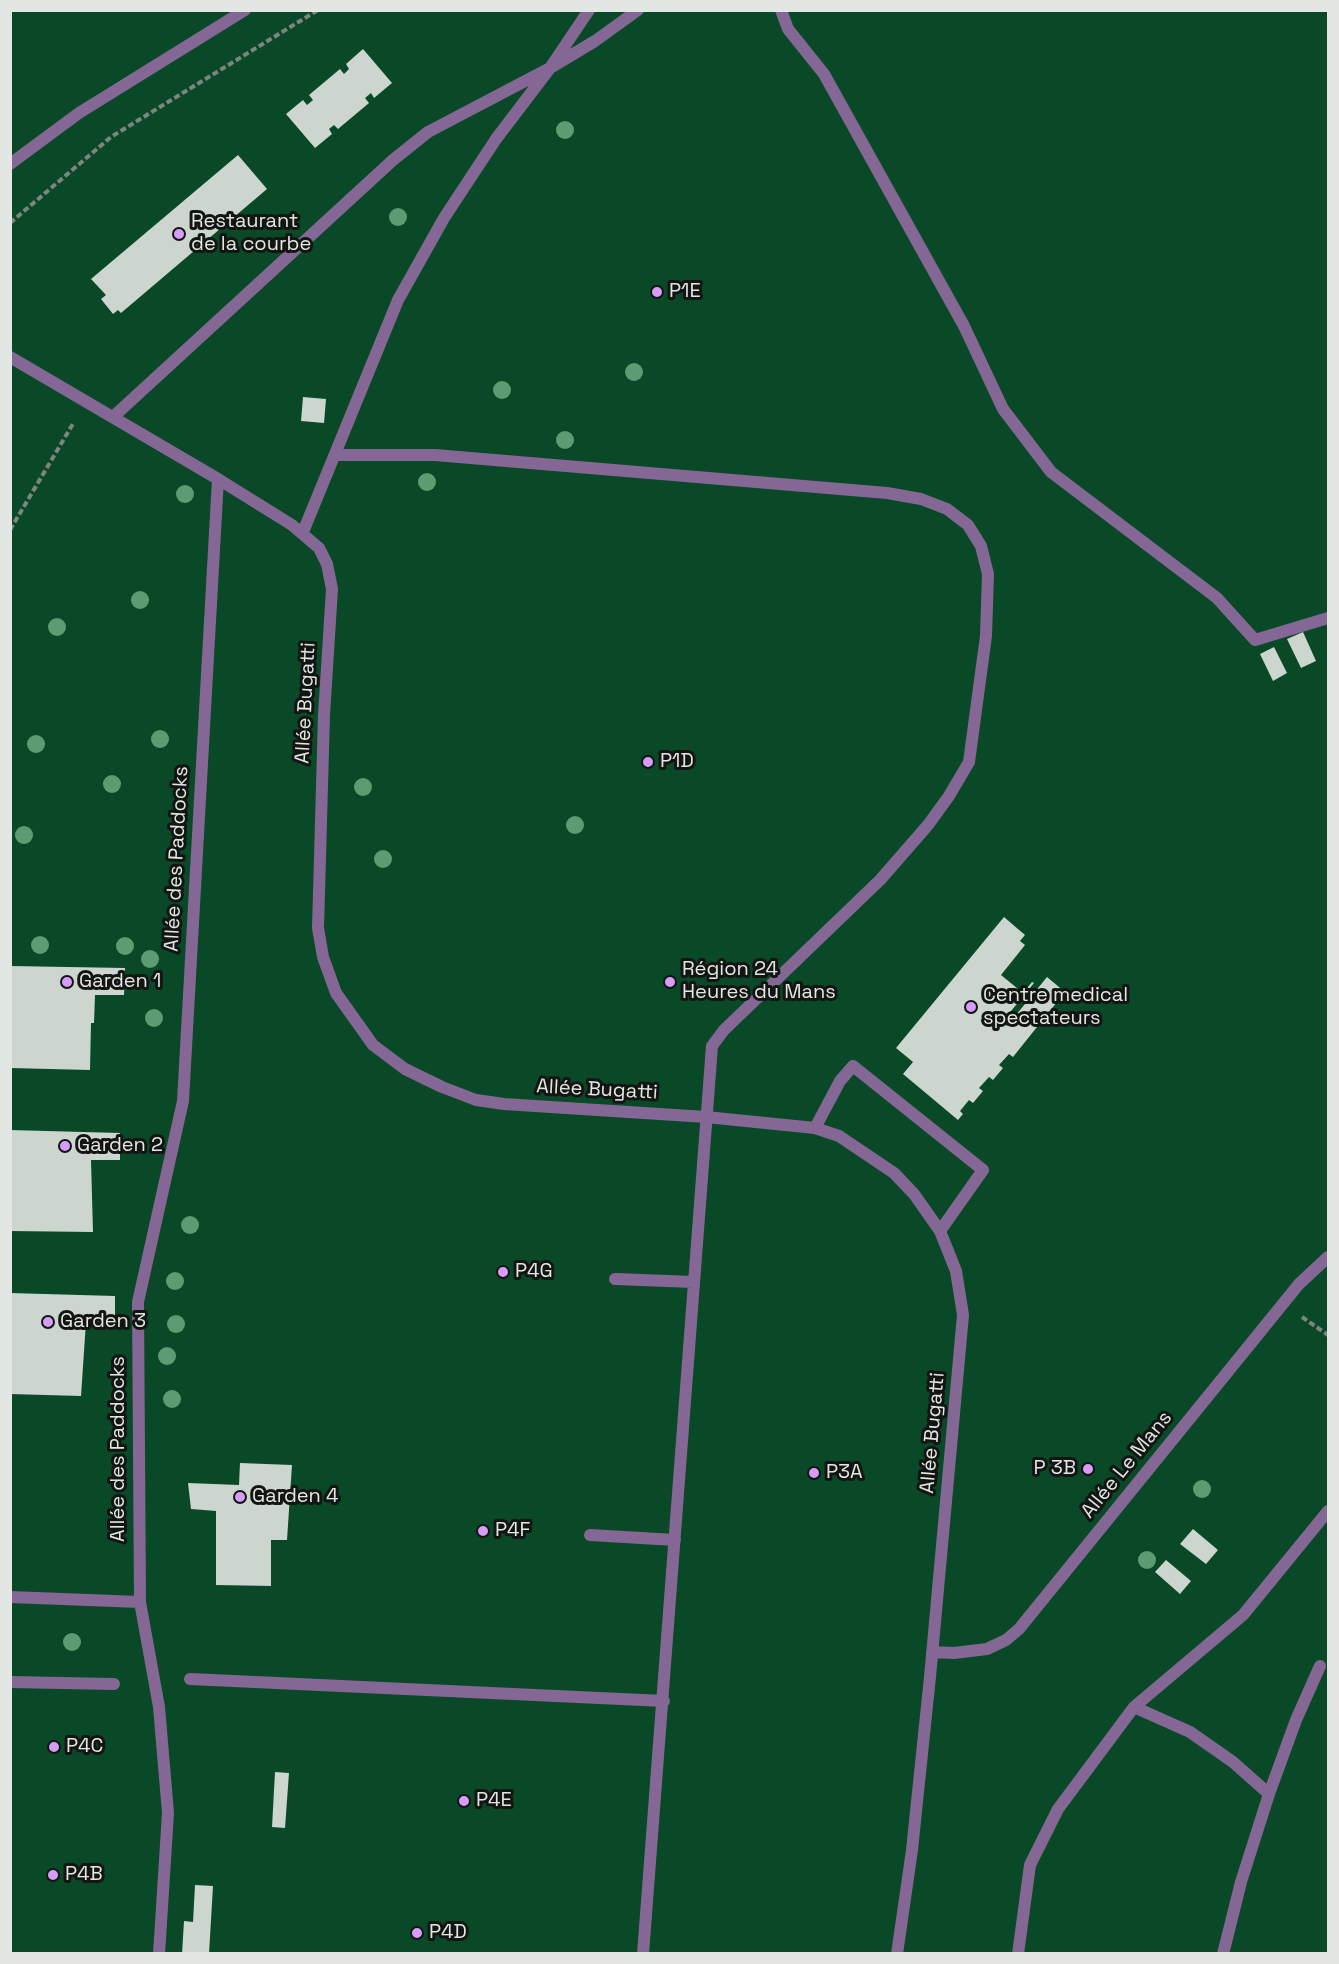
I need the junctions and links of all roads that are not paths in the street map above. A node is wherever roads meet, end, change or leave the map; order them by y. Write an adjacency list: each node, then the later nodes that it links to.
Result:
1 (245, 10): 6 (lane)
2 (589, 10): 5 (lane)
3 (638, 10): 5 (lane)
4 (780, 10): 12 (lane)
5 (550, 68): 8 (lane); 9 (lane)
6 (10, 164)
7 (10, 357): 8 (lane, Allée Bugatti)
8 (113, 417): 10 (lane, Allée Bugatti)
9 (335, 455): 11 (lane); 13 (lane)
10 (218, 479): 11 (lane, Allée Bugatti); 23 (lane, Allée des Paddocks)
11 (303, 532): 13 (lane, Allée Bugatti)
12 (1329, 618)
13 (706, 1117): 14 (lane, Allée Bugatti); 18 (lane)
14 (815, 1128): 15 (lane, Allée Bugatti); 15 (lane)
15 (940, 1231): 24 (lane, Allée Bugatti)
16 (1329, 1257): 24 (lane, Allée Le Mans)
17 (615, 1279): 18 (lane)
18 (694, 1282): 21 (lane)
19 (1329, 1511): 30 (lane)
20 (590, 1535): 21 (lane)
21 (675, 1540): 29 (lane)
22 (10, 1597): 23 (lane)
23 (140, 1602): 32 (lane, Allée des Paddocks)
24 (932, 1652): 34 (lane, Allée Bugatti)
25 (1320, 1666): 31 (lane)
26 (190, 1679): 29 (lane)
27 (10, 1682): 28 (lane)
28 (114, 1684)
29 (664, 1701): 33 (lane)
30 (1134, 1707): 31 (lane); 35 (lane)
31 (1269, 1794): 36 (lane)
32 (159, 1953)
33 (643, 1953)
34 (897, 1953)
35 (1018, 1953)
36 (1223, 1953)

